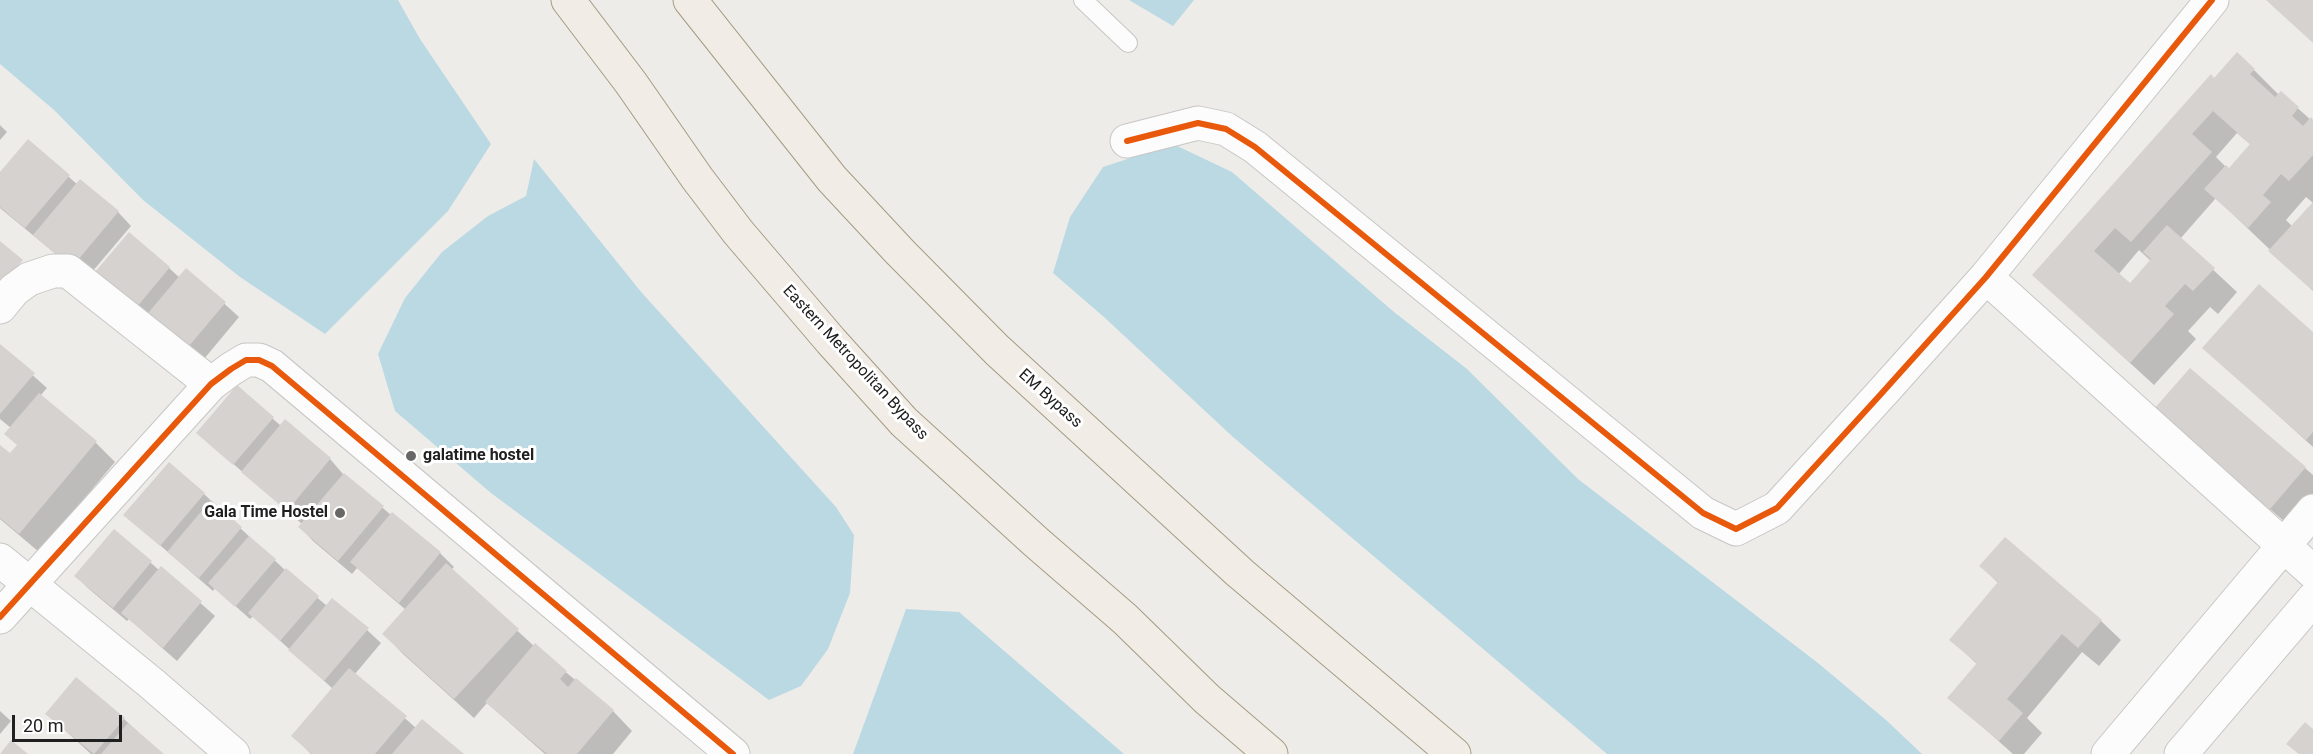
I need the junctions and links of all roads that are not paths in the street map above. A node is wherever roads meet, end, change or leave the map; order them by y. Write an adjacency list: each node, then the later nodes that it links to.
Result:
1 (568, 0): 19 (main road, Eastern Metropolitan Bypass)
2 (690, 0): 20 (main road, EM Bypass)
3 (1083, 0): 5 (lane)
4 (2211, 0): 7 (street)
5 (1128, 43)
6 (1127, 141): 7 (street)
7 (1986, 277): 11 (street)
8 (0, 307): 9 (street)
9 (211, 384): 14 (street); 18 (street)
10 (2313, 511): 11 (street)
11 (2284, 546): 13 (street); 21 (street)
12 (0, 560): 14 (street)
13 (2313, 572)
14 (30, 584): 16 (street); 17 (street)
15 (2313, 599): 22 (street)
16 (0, 617)
17 (233, 754)
18 (733, 754)
19 (1271, 754)
20 (1454, 754)
21 (2108, 754)
22 (2181, 754)

